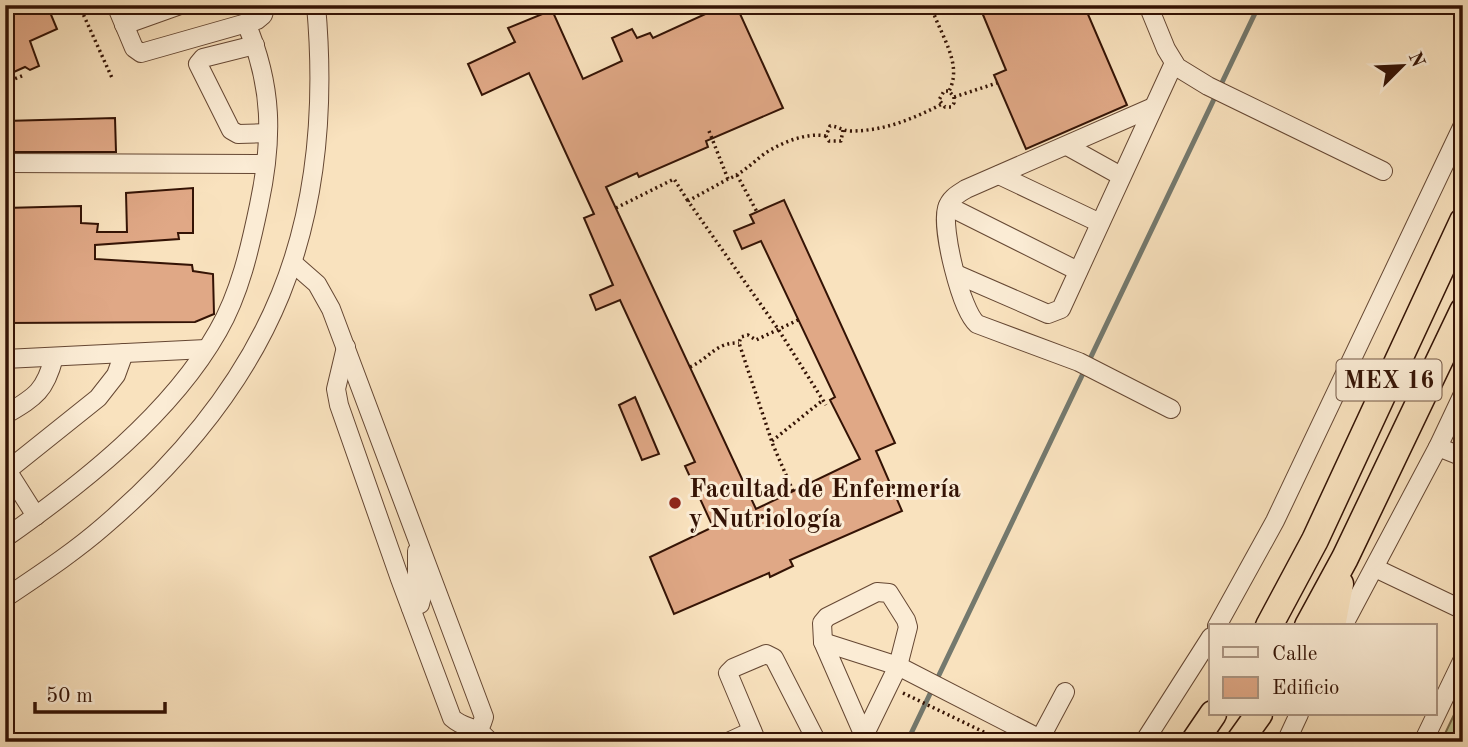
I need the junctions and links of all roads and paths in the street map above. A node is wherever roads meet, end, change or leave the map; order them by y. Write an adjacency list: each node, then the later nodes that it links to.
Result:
1 (79, 5): 13 (path)
2 (116, 5): 9 (street)
3 (180, 5): 9 (street)
4 (266, 5): 8 (street)
5 (317, 5): 39 (street)
6 (932, 5): 16 (path)
7 (1148, 5): 11 (street)
8 (246, 23): 9 (street); 10 (street)
9 (124, 25)
10 (255, 45): 23 (street); 23 (street)
11 (1174, 63): 19 (street); 28 (street)
12 (24, 75): 14 (path)
13 (113, 80)
14 (5, 83)
15 (997, 83): 17 (path)
16 (949, 91): 17 (path); 18 (path)
17 (954, 97): 18 (path)
18 (942, 104): 21 (path)
19 (1151, 108): 25 (street); 31 (street)
20 (1463, 125): 68 (street)
21 (843, 130): 24 (path); 24 (path)
22 (709, 131): 32 (path)
23 (268, 133): 27 (street)
24 (826, 136): 29 (path)
25 (1067, 146): 30 (street); 31 (street)
26 (5, 163): 27 (street)
27 (265, 164): 47 (street)
28 (1383, 171)
29 (737, 175): 32 (path); 36 (path)
30 (999, 175): 34 (street); 38 (street)
31 (1121, 176): 38 (street)
32 (728, 179): 33 (path)
33 (688, 201): 35 (path); 44 (path)
34 (948, 206): 40 (street); 41 (street)
35 (616, 208)
36 (757, 212)
37 (1463, 221): 69 (highway, MEX 16)
38 (1100, 223): 40 (street)
39 (293, 263): 46 (street); 65 (street)
40 (1079, 271): 41 (street)
41 (956, 274): 53 (street)
42 (1463, 311): 63 (highway, MEX 16)
43 (798, 320): 44 (path)
44 (778, 329): 45 (path); 55 (path)
45 (739, 343): 51 (path); 55 (path)
46 (346, 347): 61 (street); 66 (street)
47 (206, 349): 48 (street); 60 (street)
48 (124, 353): 49 (street); 58 (street)
49 (54, 357): 50 (street); 54 (street)
50 (5, 359)
51 (690, 367)
52 (1463, 394): 56 (street)
53 (1171, 409)
54 (5, 415)
55 (772, 441): 59 (path)
56 (1438, 447): 57 (street); 64 (street)
57 (1463, 457)
58 (6, 468): 60 (street)
59 (793, 491)
60 (36, 516): 62 (street)
61 (417, 537): 66 (street); 84 (street)
62 (5, 538)
63 (1345, 558): 70 (highway, MEX 16); 71 (highway)
64 (1375, 568): 67 (street); 72 (street)
65 (5, 598)
66 (411, 608): 84 (street)
67 (1463, 610)
68 (1218, 624)
69 (1270, 624)
70 (1309, 624)
71 (1332, 624)
72 (1344, 624)
73 (1209, 640): 92 (street)
74 (823, 642): 76 (street); 76 (street); 87 (street)
75 (1463, 659): 79 (street)
76 (898, 666): 87 (street); 88 (street)
77 (1065, 692): 88 (street)
78 (918, 698): 86 (path)
79 (1436, 715)
80 (1212, 716): 93 (highway)
81 (1258, 716): 94 (highway)
82 (1298, 716): 95 (street)
83 (1436, 716): 96 (street)
84 (485, 736): 89 (street)
85 (755, 736): 90 (street); 91 (street)
86 (994, 736)
87 (863, 739)
88 (1043, 740)
89 (462, 742)
90 (728, 742)
91 (817, 742)
92 (1144, 742)
93 (1194, 742)
94 (1239, 742)
95 (1286, 742)
96 (1423, 742)

